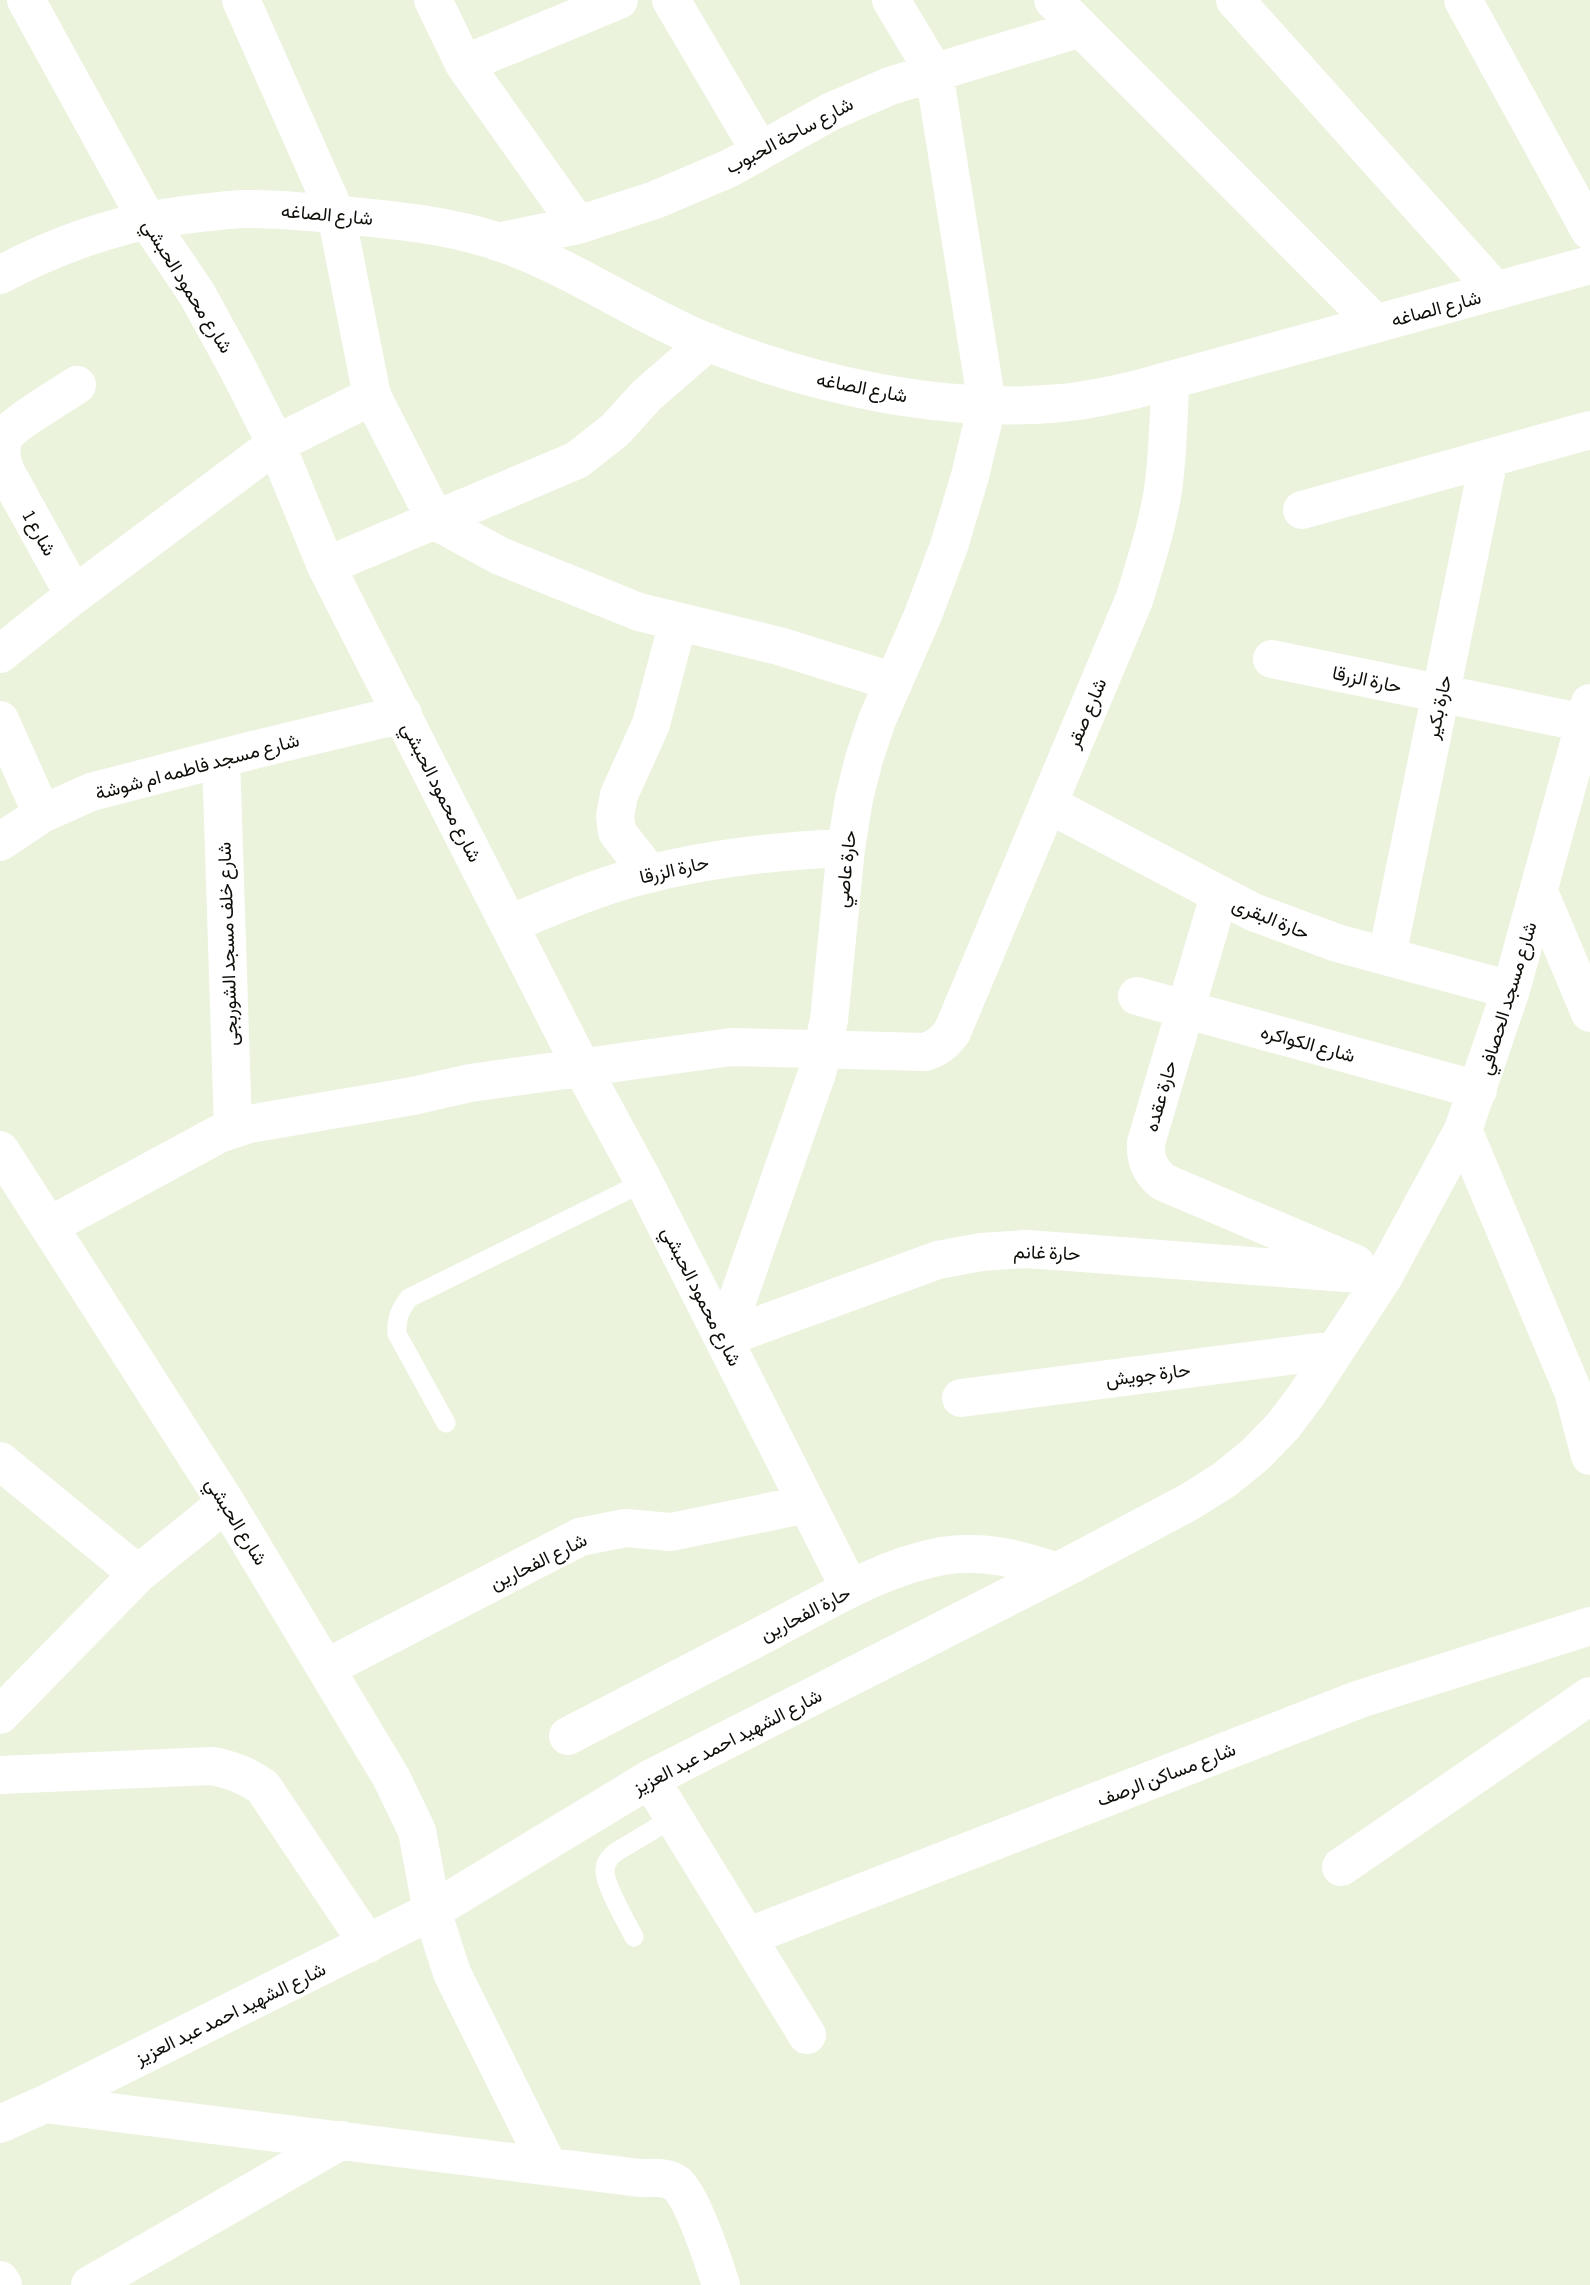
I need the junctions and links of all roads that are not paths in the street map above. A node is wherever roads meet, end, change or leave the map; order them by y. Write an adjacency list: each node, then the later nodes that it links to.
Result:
1 (26, 0): 15 (street, شارع محمود الحبشي)
2 (242, 0): 14 (street)
3 (433, 0): 11 (street)
4 (619, 0): 11 (street)
5 (671, 0): 13 (street)
6 (891, 0): 12 (street)
7 (1053, 0): 10 (street)
8 (1235, 0): 21 (street)
9 (1463, 0): 17 (street)
10 (1081, 28): 12 (street, شارع ساحة الحبوب); 22 (street)
11 (464, 64): 16 (street)
12 (934, 72): 13 (street, شارع ساحة الحبوب); 27 (street)
13 (760, 151): 16 (street, شارع ساحة الحبوب)
14 (336, 214): 15 (street, شارع الصاغه); 18 (street, شارع الصاغه); 26 (street)
15 (147, 220): 20 (street, شارع الصاغه); 29 (street, شارع محمود الحبشي)
16 (578, 225): 18 (street, شارع ساحة الحبوب)
17 (1590, 231)
18 (498, 242): 23 (street, شارع الصاغه)
19 (1590, 265): 21 (street, شارع الصاغه)
20 (0, 275)
21 (1496, 291): 22 (street, شارع الصاغه)
22 (1376, 324): 24 (street, شارع الصاغه)
23 (708, 342): 27 (street, شارع الصاغه); 32 (street)
24 (1170, 381): 27 (street, شارع الصاغه); 44 (street, شارع صقر)
25 (77, 385): 34 (street, شارع 1)
26 (372, 396): 29 (street); 32 (street)
27 (987, 405): 38 (street, حارة عاصي)
28 (1590, 429): 30 (street)
29 (276, 444): 33 (street, شارع محمود الحبشي); 34 (street)
30 (1489, 458): 31 (street); 39 (street, حارة بكير)
31 (1302, 510)
32 (436, 521): 33 (street); 35 (street)
33 (326, 566): 41 (street, شارع محمود الحبشي)
34 (74, 595): 36 (street)
35 (678, 622): 38 (street); 48 (street)
36 (0, 654)
37 (1272, 659): 39 (street, حارة الزرقا)
38 (894, 682): 47 (street, حارة عاصي)
39 (1441, 694): 40 (street, حارة الزرقا); 52 (street, حارة بكير)
40 (1587, 713): 49 (street, شارع مسجد الحصافي)
41 (403, 714): 43 (street, شارع مسجد فاطمه ام شوشة); 51 (street, شارع محمود الحبشي)
42 (0, 720): 45 (street)
43 (221, 758): 45 (street, شارع مسجد فاطمه ام شوشة); 60 (street, شارع خلف مسجد الشوربجى)
44 (1048, 804): 50 (street, حارة البقرى); 57 (street, شارع صقر)
45 (42, 814): 46 (street, شارع مسجد فاطمه ام شوشة)
46 (0, 842)
47 (846, 848): 48 (street, حارة الزرقا); 57 (street, حارة عاصي)
48 (650, 874): 51 (street, حارة الزرقا)
49 (1539, 892): 53 (street, شارع مسجد الحصافي); 55 (street)
50 (1219, 896): 52 (street, حارة البقرى); 56 (street, حارة عقده)
51 (510, 924): 58 (street, شارع محمود الحبشي)
52 (1387, 956): 53 (street, حارة البقرى)
53 (1511, 990): 59 (street, شارع مسجد الحصافي)
54 (1137, 996): 56 (street, شارع الكواكره)
55 (1587, 998)
56 (1185, 1009): 59 (street, شارع الكواكره); 65 (street, حارة عقده)
57 (822, 1048): 58 (street); 66 (street, حارة عاصي)
58 (582, 1068): 60 (street); 63 (street, شارع محمود الحبشي)
59 (1478, 1090): 61 (street, شارع مسجد الحصافي)
60 (233, 1129): 64 (street)
61 (1463, 1130): 65 (street, شارع مسجد الحصافي); 70 (street)
62 (0, 1150): 64 (street, شارع الحبشي)
63 (644, 1182): 66 (street, شارع محمود الحبشي); 69 (lane)
64 (49, 1226): 72 (street, شارع الحبشي)
65 (1384, 1276): 66 (street, حارة غانم); 67 (street, شارع الشهيد احمد عبد العزيز)
66 (724, 1338): 73 (street, شارع محمود الحبشي)
67 (1334, 1350): 68 (street, حارة جويش); 74 (street, شارع الشهيد احمد عبد العزيز)
68 (961, 1398)
69 (446, 1423)
70 (1590, 1457)
71 (0, 1461): 75 (street)
72 (225, 1501): 75 (street); 78 (street, شارع الحبشي)
73 (807, 1504): 76 (street, شارع محمود الحبشي); 78 (street, شارع الفحارين)
74 (1057, 1572): 76 (street, حارة الفحارين); 83 (street, شارع الشهيد احمد عبد العزيز)
75 (138, 1574): 80 (street)
76 (850, 1589): 81 (street, حارة الفحارين)
77 (1590, 1626): 88 (street, شارع مساكن الرصف)
78 (326, 1668): 86 (street, شارع الحبشي)
79 (1590, 1696): 85 (street)
80 (0, 1715)
81 (568, 1736)
82 (0, 1775): 89 (street)
83 (650, 1779): 84 (street); 86 (street, شارع الشهيد احمد عبد العزيز)
84 (673, 1818): 87 (lane); 88 (street)
85 (1341, 1867)
86 (432, 1911): 89 (street, شارع الشهيد احمد عبد العزيز); 94 (street, شارع الحبشي)
87 (634, 1937)
88 (747, 1937): 90 (street)
89 (368, 1944): 91 (street, شارع الشهيد احمد عبد العزيز)
90 (807, 2035)
91 (45, 2104): 92 (street, شارع الشهيد احمد عبد العزيز); 93 (street)
92 (0, 2123)
93 (342, 2140): 94 (street); 97 (street)
94 (548, 2166): 98 (street)
95 (0, 2280): 96 (street)
96 (3, 2285)
97 (90, 2285)
98 (722, 2285)

